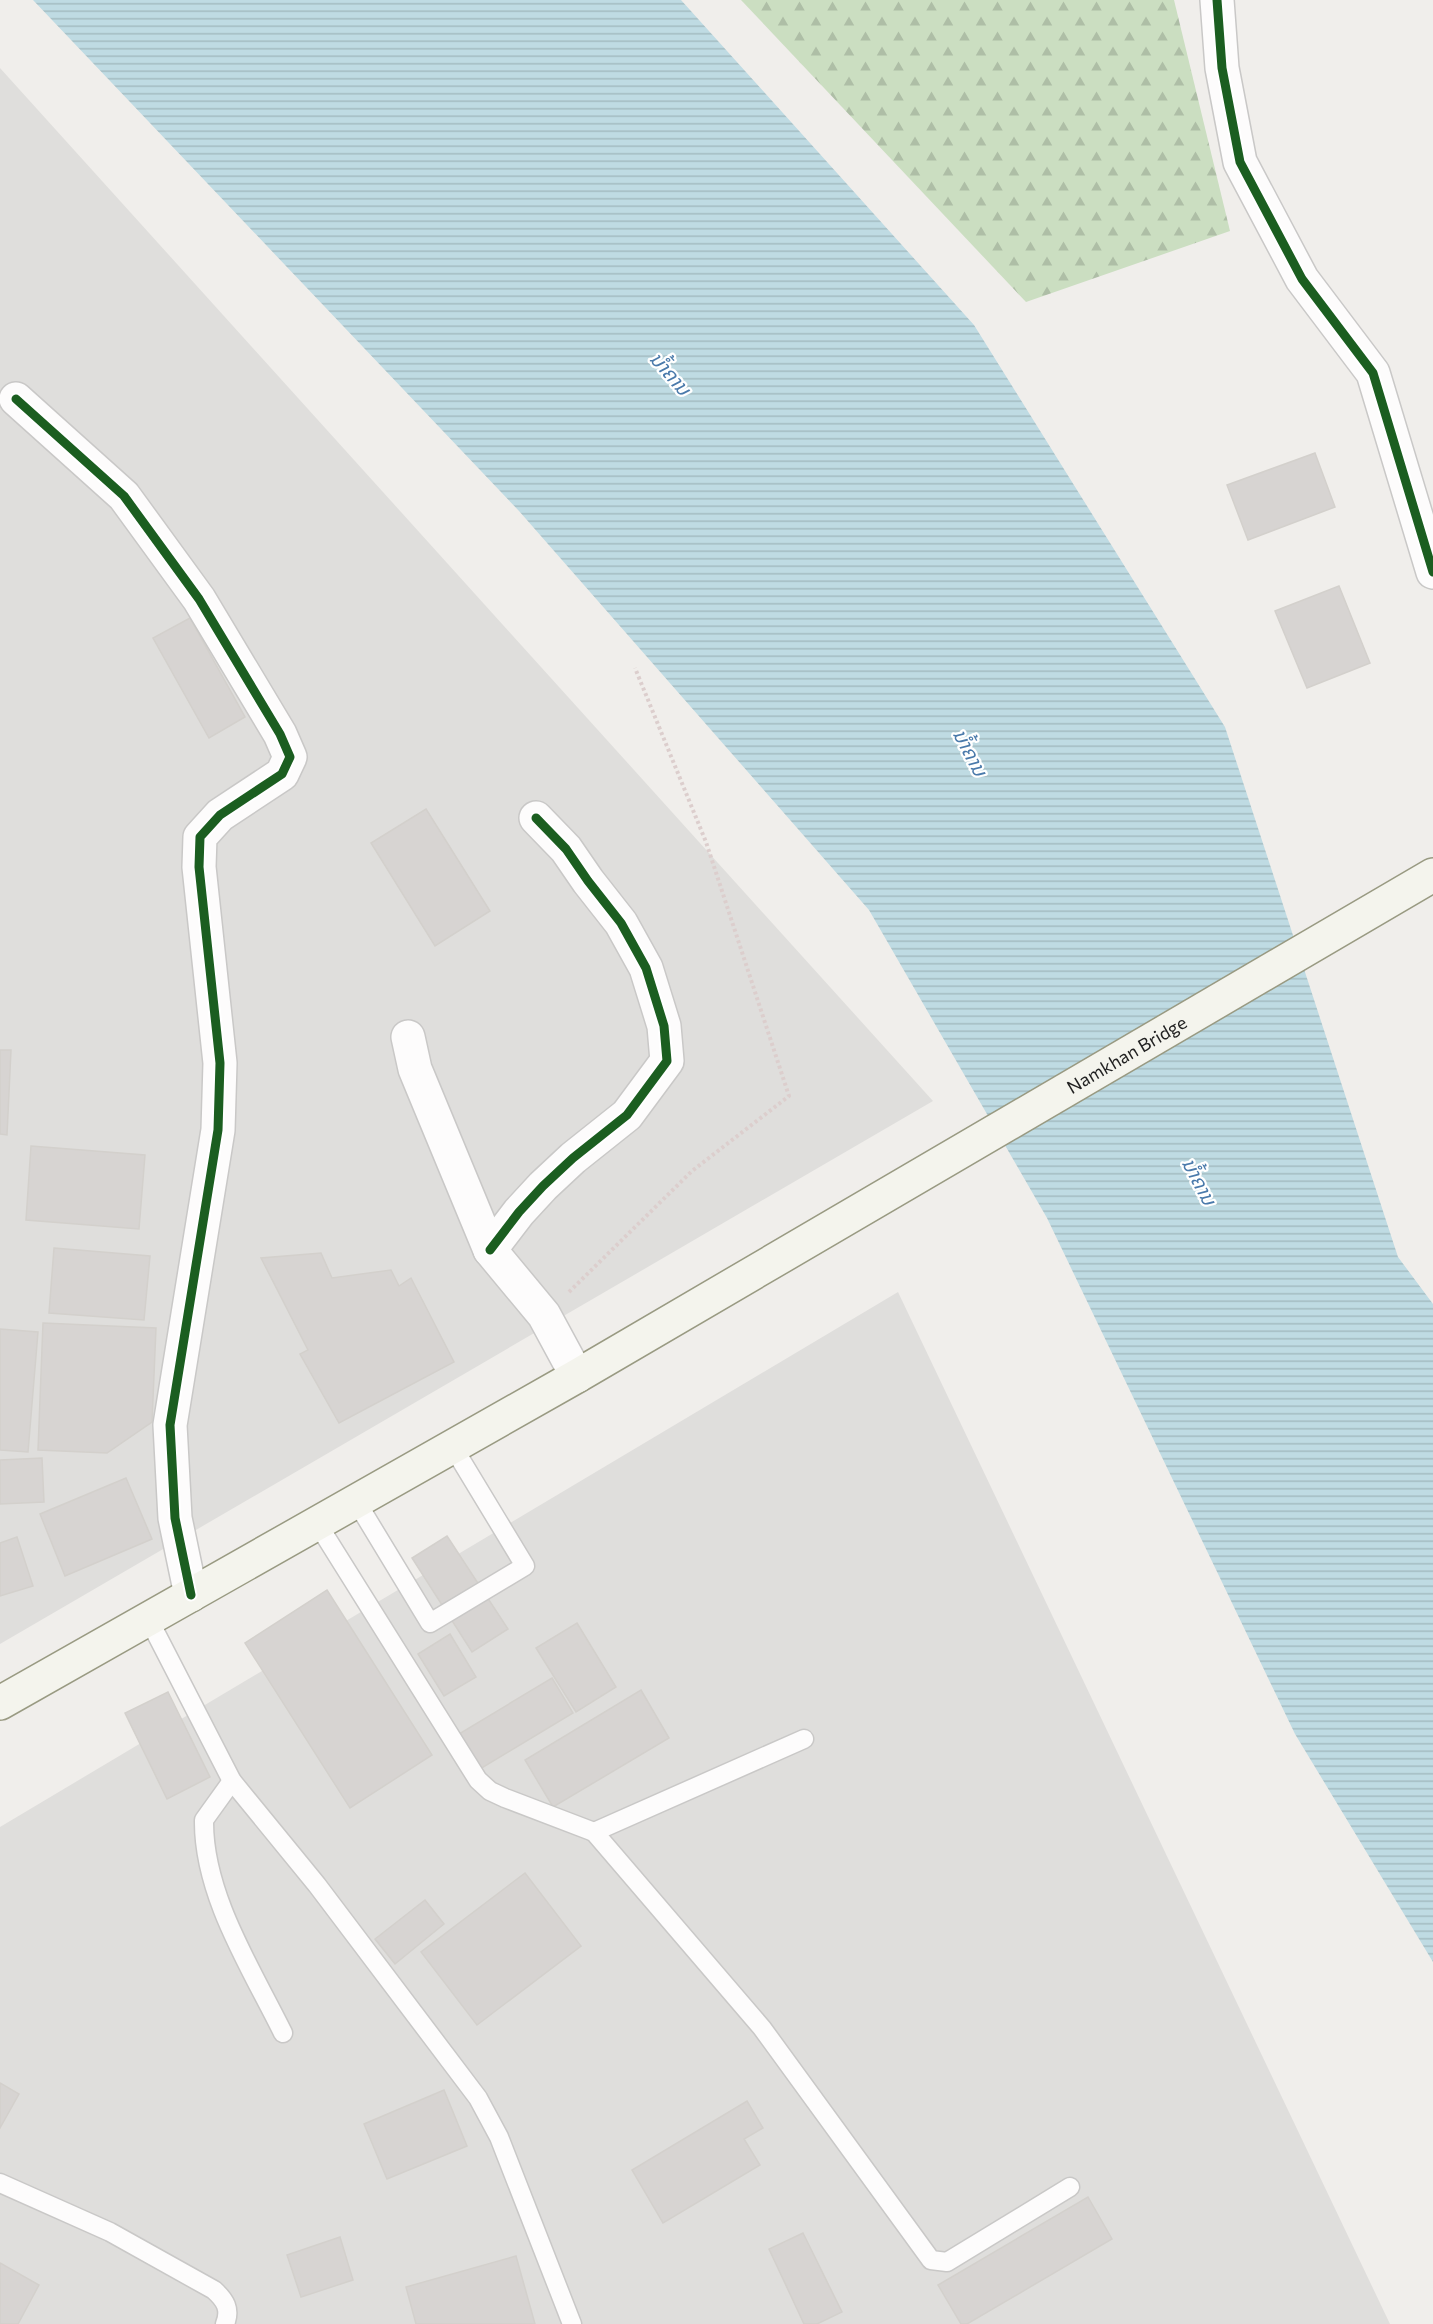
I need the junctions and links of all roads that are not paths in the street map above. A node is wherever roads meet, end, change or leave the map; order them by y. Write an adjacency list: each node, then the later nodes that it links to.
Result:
1 (1217, 0): 3 (street)
2 (16, 399): 12 (street)
3 (1433, 572)
4 (536, 818): 7 (street)
5 (1433, 875): 8 (main road, Namkhan Bridge)
6 (408, 1037): 7 (street)
7 (490, 1250): 8 (street)
8 (578, 1376): 9 (main road, Namkhan Bridge)
9 (453, 1447): 10 (main road, Namkhan Bridge); 10 (lane)
10 (356, 1501): 11 (main road, Namkhan Bridge)
11 (317, 1523): 12 (main road, Namkhan Bridge); 17 (lane)
12 (191, 1595): 13 (main road, Namkhan Bridge)
13 (148, 1618): 14 (main road, Namkhan Bridge); 16 (lane)
14 (0, 1703)
15 (804, 1739): 17 (lane)
16 (232, 1781): 18 (lane); 22 (lane)
17 (594, 1832): 20 (lane)
18 (283, 2033)
19 (0, 2183): 21 (lane)
20 (1070, 2187)
21 (225, 2324)
22 (572, 2324)

